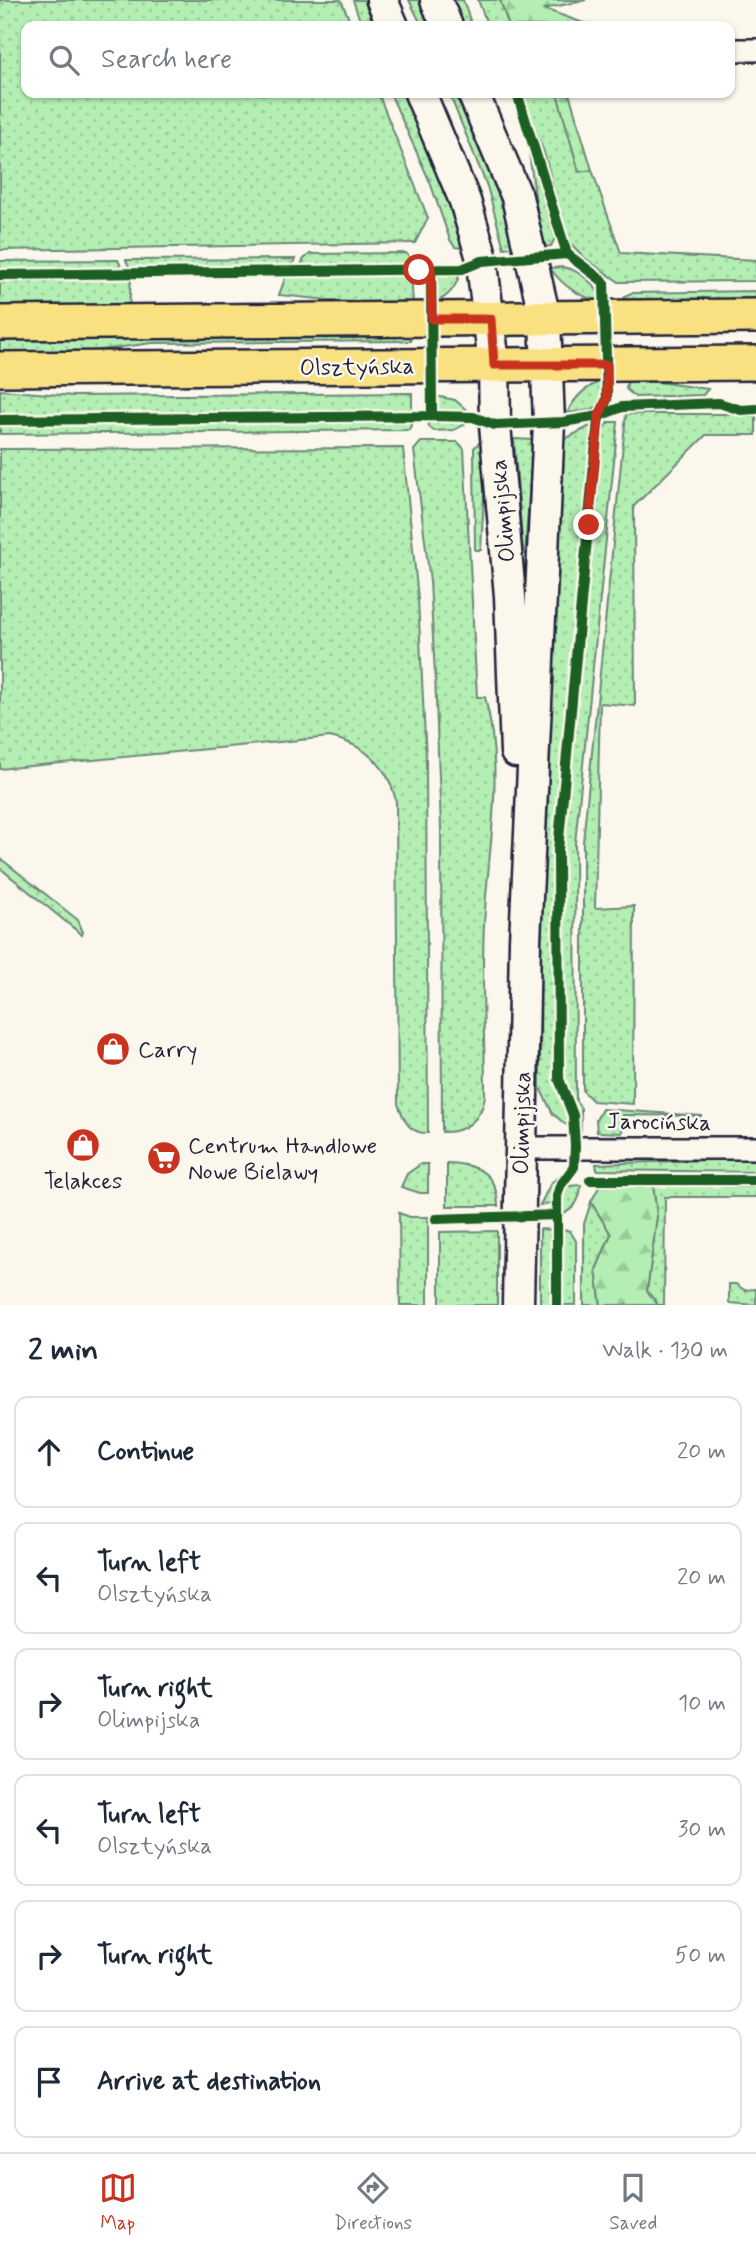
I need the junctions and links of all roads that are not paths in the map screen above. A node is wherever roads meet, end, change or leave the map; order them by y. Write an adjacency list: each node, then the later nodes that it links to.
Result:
1 (382, 0): 3 (main road)
2 (436, 0): 4 (main road)
3 (391, 21)
4 (445, 21)
5 (735, 50): 6 (street)
6 (756, 50)
7 (422, 98): 11 (main road, Olimpijska)
8 (476, 98): 10 (main road, Olimpijska)
9 (756, 316): 10 (main road, Olsztyńska)
10 (545, 318): 11 (main road, Olsztyńska); 15 (main road, Olimpijska)
11 (491, 319): 12 (main road, Olsztyńska); 14 (main road, Olimpijska)
12 (0, 323)
13 (756, 363): 15 (main road, Olsztyńska)
14 (494, 365): 15 (main road, Olsztyńska); 16 (main road, Olsztyńska); 17 (main road, Olimpijska)
15 (546, 366): 17 (main road, Olimpijska)
16 (0, 369)
17 (525, 941): 18 (main road, Olimpijska)
18 (520, 1148): 19 (street, Jarocińska); 20 (main road, Olimpijska)
19 (756, 1148)
20 (518, 1305)

